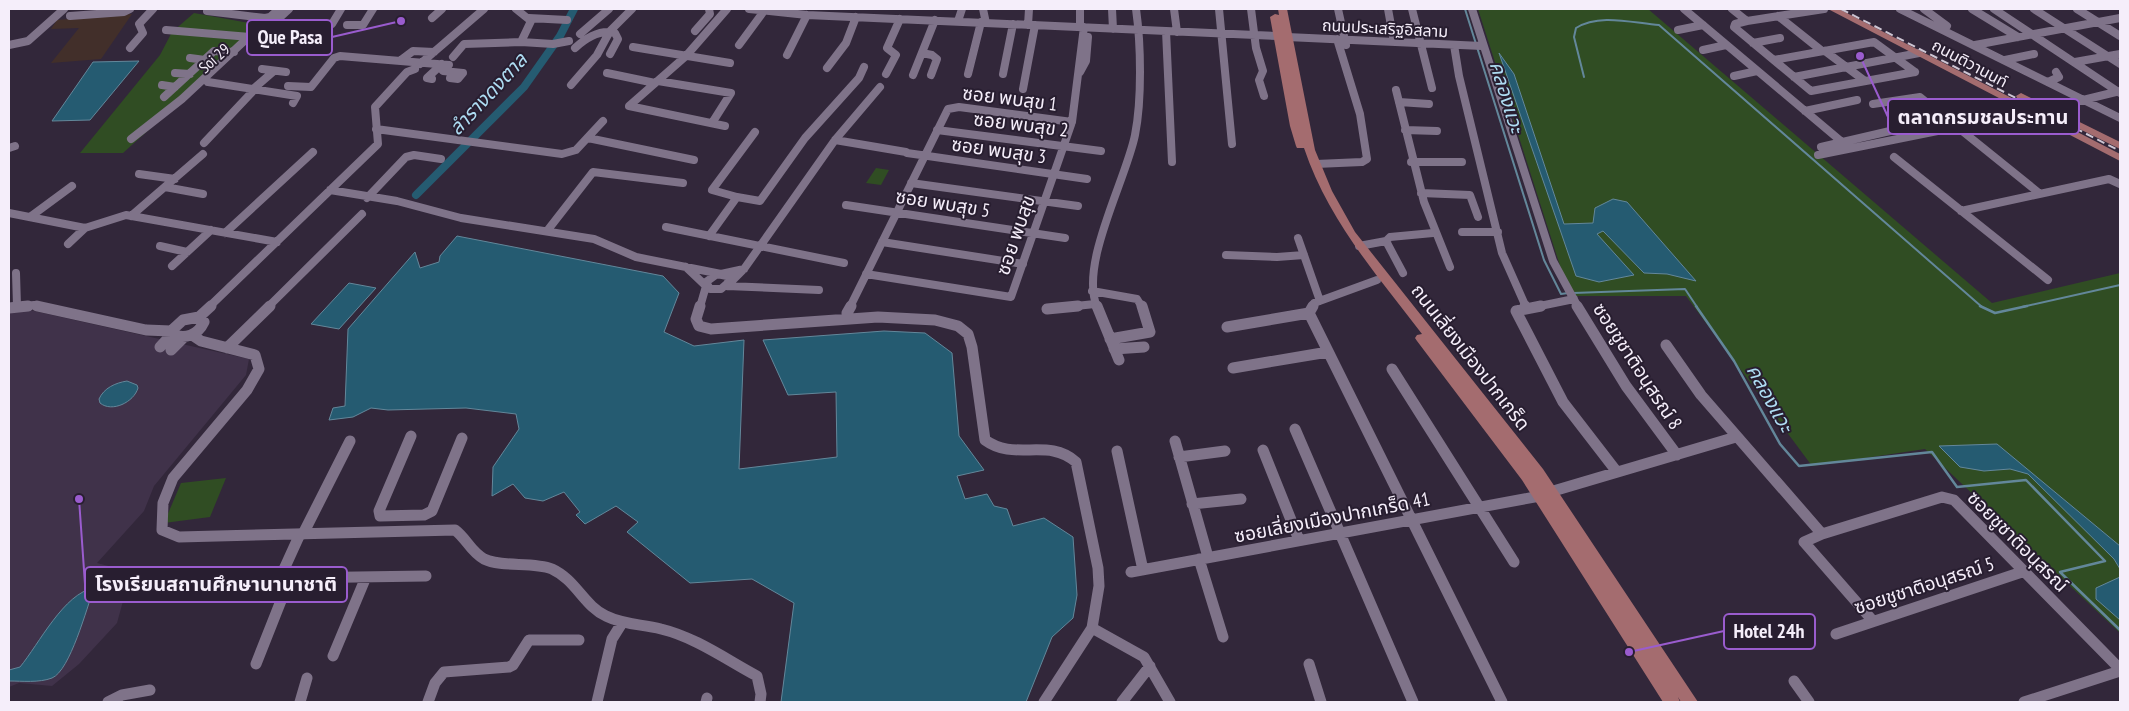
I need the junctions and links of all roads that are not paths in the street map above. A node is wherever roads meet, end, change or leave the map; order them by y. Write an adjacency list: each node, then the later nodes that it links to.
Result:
1 (64, 9): 94 (street)
2 (130, 9): 46 (street)
3 (153, 9): 101 (street)
4 (279, 9): 52 (street)
5 (289, 9): 149 (street, Soi 29)
6 (341, 9): 63 (street)
7 (373, 9): 65 (street)
8 (442, 9): 53 (street)
9 (484, 9): 106 (street)
10 (516, 9): 54 (street)
11 (609, 9): 78 (street)
12 (632, 9): 74 (street)
13 (709, 9): 75 (street)
14 (727, 9): 113 (street)
15 (750, 9): 45 (street, ถนนประเสริฐอิสลาม)
16 (908, 9): 56 (street)
17 (962, 9): 59 (street)
18 (984, 9): 62 (street)
19 (1029, 9): 66 (street)
20 (1080, 9): 68 (street, ซอย พบสุข)
21 (1112, 9): 70 (street)
22 (1136, 9): 72 (street)
23 (1174, 9): 77 (street)
24 (1219, 9): 79 (street)
25 (1251, 9): 80 (street)
26 (1274, 9): 84 (main road, ถนนเลี่ยงเมืองปากเกร็ด)
27 (1282, 9): 84 (main road, ถนนเลี่ยงเมืองปากเกร็ด)
28 (1338, 9): 88 (street)
29 (1388, 9): 90 (street)
30 (1412, 9): 92 (street)
31 (1472, 9): 99 (street, ซอยชูชาติอนุสรณ์ 8)
32 (1684, 9): 67 (street)
33 (1732, 9): 60 (street)
34 (1824, 9): 43 (street)
35 (1832, 9): 108 (main road, ถนนติวานนท์)
36 (1847, 9): 170 (main road, ถนนติวานนท์)
37 (1900, 9): 81 (street)
38 (1924, 9): 81 (street)
39 (1972, 9): 85 (street)
40 (1994, 9): 82 (street)
41 (2034, 9): 69 (street)
42 (2077, 9): 61 (street)
43 (1802, 10): 50 (street)
44 (207, 11): 52 (street)
45 (764, 11): 48 (street, ถนนประเสริฐอิสลาม); 95 (street)
46 (84, 12): 49 (street)
47 (844, 12): 48 (street, ถนนประเสริฐอิสลาม); 51 (street, ถนนประเสริฐอิสลาม)
48 (807, 15): 112 (street)
49 (70, 16)
50 (1778, 16): 60 (street); 104 (street)
51 (856, 17): 56 (street, ถนนประเสริฐอิสลาม); 129 (street)
52 (270, 18): 86 (street)
53 (432, 18)
54 (529, 18): 57 (street); 89 (street)
55 (2120, 18): 61 (street)
56 (901, 19): 58 (street, ถนนประเสริฐอิสลาม); 138 (street)
57 (567, 20)
58 (935, 20): 59 (street, ถนนประเสริฐอิสลาม); 107 (street)
59 (958, 21): 62 (street, ถนนประเสริฐอิสลาม)
60 (1747, 21): 93 (street)
61 (2099, 22): 69 (street); 83 (street)
62 (983, 23): 64 (street, ถนนประเสริฐอิสลาม); 140 (street)
63 (332, 24)
64 (1013, 24): 66 (street, ถนนประเสริฐอิสลาม); 141 (street)
65 (347, 25)
66 (1031, 25): 68 (street, ถนนประเสริฐอิสลาม); 158 (street)
67 (1702, 25): 73 (street); 97 (street)
68 (1084, 27): 70 (street, ถนนประเสริฐอิสลาม); 176 (street, ซอย พบสุข)
69 (2065, 28): 82 (street); 114 (street)
70 (1112, 29): 72 (street, ถนนประเสริฐอิสลาม)
71 (166, 30): 86 (street)
72 (1139, 30): 76 (street, ถนนประเสริฐอิสลาม); 269 (street)
73 (1678, 30)
74 (610, 31): 102 (street); 109 (street); 153 (street)
75 (695, 31)
76 (1166, 31): 77 (street, ถนนประเสริฐอิสลาม); 202 (street)
77 (1177, 32): 79 (street, ถนนประเสริฐอิสลาม)
78 (580, 34)
79 (1222, 34): 80 (street, ถนนประเสริฐอิสลาม); 191 (street)
80 (1254, 35): 84 (street, ถนนประเสริฐอิสลาม); 163 (street)
81 (1955, 35): 98 (street)
82 (2033, 35): 85 (street); 123 (street)
83 (2120, 36)
84 (1282, 37): 88 (street, ถนนประเสริฐอิสลาม); 205 (main road, ถนนเลี่ยงเมืองปากเกร็ด); 263 (main road, ถนนเลี่ยงเมืองปากเกร็ด)
85 (2018, 37): 98 (street)
86 (250, 38): 105 (street)
87 (1780, 38): 93 (street)
88 (1341, 40): 90 (street, ถนนประเสริฐอิสลาม); 147 (street); 205 (street)
89 (521, 42): 91 (street); 115 (street)
90 (1394, 42): 92 (street, ถนนประเสริฐอิสลาม)
91 (561, 43)
92 (1421, 43): 96 (street, ถนนประเสริฐอิสลาม); 157 (street)
93 (1753, 43): 120 (street)
94 (9, 45)
95 (739, 45)
96 (1454, 45): 99 (street, ถนนประเสริฐอิสลาม); 236 (street)
97 (1726, 45): 103 (street); 132 (street)
98 (1975, 45): 121 (street)
99 (1478, 46): 270 (street, ซอยชูชาติอนุสรณ์ 8)
100 (633, 47): 113 (street)
101 (130, 48)
102 (575, 48)
103 (1703, 50)
104 (1823, 51): 117 (street); 120 (street); 128 (street)
105 (234, 52): 118 (street); 187 (street)
106 (434, 52): 119 (street); 122 (street)
107 (922, 53): 139 (street); 142 (street)
108 (1919, 53): 117 (street); 172 (main road, ถนนติวานนท์)
109 (610, 54)
110 (2034, 54): 121 (street)
111 (2120, 54): 114 (street)
112 (787, 55)
113 (686, 56): 124 (street); 150 (street)
114 (2107, 56): 123 (street); 126 (street)
115 (453, 57)
116 (190, 58): 118 (street)
117 (1894, 58): 128 (street); 148 (street)
118 (206, 60): 137 (street)
119 (401, 60): 122 (street); 154 (street)
120 (1774, 60): 144 (street)
121 (2005, 60): 151 (street)
122 (423, 62): 125 (street); 181 (street)
123 (2075, 62): 161 (street)
124 (730, 63)
125 (442, 64): 145 (street); 146 (street)
126 (2120, 64)
127 (864, 67): 220 (street)
128 (1846, 67): 144 (street); 148 (street)
129 (827, 68)
130 (262, 69): 131 (street)
131 (274, 71): 134 (street); 159 (street)
132 (1757, 71): 143 (street); 171 (street)
133 (175, 72): 137 (street)
134 (286, 72)
135 (2056, 72): 151 (street)
136 (608, 73): 150 (street)
137 (190, 74): 155 (street)
138 (886, 74)
139 (913, 74)
140 (968, 74)
141 (1003, 74)
142 (931, 75)
143 (1734, 76)
144 (1794, 77): 148 (street)
145 (450, 78)
146 (432, 79)
147 (1354, 79)
148 (1864, 81)
149 (208, 82): 159 (street); 180 (street, Soi 29)
150 (656, 82): 177 (street); 177 (street)
151 (2048, 82): 164 (street)
152 (162, 85): 155 (street)
153 (571, 85)
154 (288, 86)
155 (175, 87): 162 (street)
156 (880, 87): 188 (street)
157 (1432, 88)
158 (1023, 89)
159 (253, 90): 167 (street); 190 (street)
160 (1396, 90): 166 (street)
161 (2120, 92): 164 (street)
162 (164, 96)
163 (1264, 96)
164 (2082, 98): 170 (street); 174 (street)
165 (1857, 100): 171 (street)
166 (1398, 102): 168 (street); 183 (street)
167 (293, 103)
168 (1429, 104)
169 (1873, 104): 173 (street)
170 (2046, 109): 172 (main road); 193 (main road, ถนนติวานนท์)
171 (1805, 111): 189 (street)
172 (2032, 112): 179 (street); 199 (main road, ถนนติวานนท์)
173 (1946, 118): 179 (street); 189 (street)
174 (2120, 118)
175 (603, 121): 186 (street)
176 (1072, 122): 182 (street, ซอย พบสุข 1); 192 (street, ซอย พบสุข)
177 (712, 123): 178 (street)
178 (726, 126)
179 (1955, 126): 189 (street); 217 (street)
180 (156, 127)
181 (376, 129): 186 (street); 215 (street)
182 (937, 130): 192 (street, ซอย พบสุข 2); 197 (street)
183 (1404, 130): 184 (street); 203 (street)
184 (1437, 131)
185 (755, 132): 220 (street)
186 (588, 138): 201 (street)
187 (131, 139)
188 (835, 140): 197 (street, ซอย พบสุข 3); 248 (street)
189 (1842, 142)
190 (204, 143)
191 (1232, 144)
192 (1064, 146): 194 (street, ซอย พบสุข 2); 207 (street, ซอย พบสุข)
193 (2120, 146)
194 (1100, 151)
195 (313, 152): 237 (street)
196 (203, 154): 208 (street)
197 (924, 156): 207 (street, ซอย พบสุข 3); 211 (street)
198 (1894, 157): 224 (street)
199 (2120, 158)
200 (441, 159): 219 (street)
201 (694, 160)
202 (1172, 162)
203 (1412, 162): 204 (street); 216 (street)
204 (1462, 162)
205 (1316, 164): 249 (main road, ถนนเลี่ยงเมืองปากเกร็ด)
206 (138, 174): 208 (street)
207 (1055, 174): 209 (street, ซอย พบสุข 3); 221 (street, ซอย พบสุข)
208 (175, 179): 214 (street)
209 (1087, 179)
210 (683, 183): 234 (street)
211 (911, 183): 221 (street); 225 (street)
212 (2120, 184): 217 (street)
213 (72, 186): 230 (street)
214 (165, 187): 218 (street); 228 (street)
215 (330, 190): 219 (street); 243 (street)
216 (1421, 193): 229 (street); 239 (street)
217 (2039, 193): 224 (street)
218 (203, 194)
219 (368, 197): 234 (street)
220 (736, 197): 240 (street)
221 (1045, 202): 223 (street); 238 (street, ซอย พบสุข)
222 (846, 205): 225 (street, ซอย พบสุข 5)
223 (1078, 206)
224 (1961, 211): 264 (street)
225 (897, 212): 238 (street, ซอย พบสุข 5); 244 (street)
226 (9, 213): 230 (street)
227 (362, 214): 287 (street)
228 (131, 216): 232 (street); 233 (street)
229 (1478, 217)
230 (30, 218): 232 (street)
231 (666, 227): 240 (street)
232 (85, 228): 246 (street)
233 (211, 230): 237 (street); 250 (street)
234 (547, 231): 256 (street)
235 (1462, 232): 236 (street)
236 (1498, 232): 275 (street)
237 (225, 233): 243 (street)
238 (1034, 233): 241 (street, ซอย พบสุข 5); 254 (street, ซอย พบสุข)
239 (1433, 233): 245 (street); 257 (street)
240 (709, 236): 248 (street)
241 (1066, 238)
242 (1298, 238): 252 (street)
243 (277, 242): 279 (street)
244 (882, 242): 254 (street); 262 (street)
245 (1387, 243): 249 (street); 259 (street)
246 (68, 244)
247 (160, 246): 250 (street)
248 (760, 247): 253 (street); 258 (street)
249 (1362, 249): 305 (main road, ถนนเลี่ยงเมืองปากเกร็ด)
250 (187, 252): 255 (street)
251 (1226, 255): 252 (street)
252 (1304, 255): 272 (street)
253 (844, 263)
254 (1023, 264): 262 (street, ซอย พบสุข)
255 (172, 266)
256 (686, 267): 261 (street); 265 (street)
257 (1450, 267)
258 (744, 269): 261 (street); 266 (street)
259 (1402, 273)
260 (16, 274): 274 (street)
261 (721, 274): 265 (street); 266 (street)
262 (866, 274): 277 (street)
263 (1377, 280): 272 (street); 305 (main road, ถนนเลี่ยงเมืองปากเกร็ด)
264 (2048, 280)
265 (706, 286): 267 (street); 271 (street)
266 (727, 286): 267 (street); 268 (street)
267 (716, 290): 271 (street)
268 (819, 290)
269 (1092, 292): 273 (street); 283 (street)
270 (1571, 295): 275 (street); 302 (street, ซอยชูชาติอนุสรณ์ 8)
271 (703, 299): 327 (street)
272 (1320, 301): 278 (street)
273 (1095, 304): 276 (street); 283 (street)
274 (13, 307): 281 (street)
275 (1526, 308): 304 (street)
276 (1047, 309)
277 (847, 313)
278 (1310, 313): 280 (street); 289 (street)
279 (199, 317): 281 (street); 282 (street)
280 (1228, 328)
281 (172, 333): 282 (street); 285 (street)
282 (188, 336): 287 (street); 288 (street)
283 (1112, 344): 286 (street); 290 (street)
284 (1666, 345): 295 (street)
285 (160, 347)
286 (1144, 347)
287 (227, 348): 313 (street)
288 (171, 350)
289 (1328, 352): 291 (street); 310 (street)
290 (1119, 360)
291 (1234, 368)
292 (1392, 369): 308 (street)
293 (1295, 429): 312 (street)
294 (411, 436): 309 (street)
295 (1736, 437): 302 (street, ซอยเลี่ยงเมืองปากเกร็ด 41); 314 (street)
296 (462, 438): 309 (street)
297 (350, 441): 313 (street)
298 (1175, 441): 303 (street)
299 (1263, 450): 315 (street)
300 (1117, 451): 318 (street)
301 (1226, 451): 303 (street)
302 (1677, 455): 304 (street, ซอยเลี่ยงเมืองปากเกร็ด 41)
303 (1179, 457): 307 (street)
304 (1617, 472): 305 (street, ซอยเลี่ยงเมืองปากเกร็ด 41)
305 (1545, 494): 308 (street, ซอยเลี่ยงเมืองปากเกร็ด 41); 350 (main road, ถนนเลี่ยงเมืองปากเกร็ด); 351 (main road, ถนนเลี่ยงเมืองปากเกร็ด)
306 (1241, 498): 307 (street)
307 (1192, 504): 316 (street)
308 (1481, 507): 310 (street, ซอยเลี่ยงเมืองปากเกร็ด 41); 317 (street)
309 (403, 516): 311 (street)
310 (1411, 520): 312 (street, ซอยเลี่ยงเมืองปากเกร็ด 41); 349 (street)
311 (396, 532): 313 (street); 326 (street)
312 (1341, 532): 315 (street, ซอยเลี่ยงเมืองปากเกร็ด 41); 348 (street)
313 (303, 534): 323 (street)
314 (1822, 534): 319 (street, ซอยชูชาติอนุสรณ์); 325 (street)
315 (1299, 540): 316 (street, ซอยเลี่ยงเมืองปากเกร็ด 41)
316 (1203, 558): 318 (street, ซอยเลี่ยงเมืองปากเกร็ด 41); 329 (street)
317 (1514, 562)
318 (1143, 570): 320 (street, ซอยเลี่ยงเมืองปากเกร็ด 41)
319 (2025, 571): 325 (street, ซอยชูชาติอนุสรณ์ 5); 335 (street, ซอยชูชาติอนุสรณ์)
320 (1131, 572)
321 (426, 576): 322 (street)
322 (366, 577): 323 (street); 331 (street)
323 (286, 578): 324 (street); 332 (street)
324 (155, 580)
325 (1873, 621): 328 (street, ซอยชูชาติอนุสรณ์ 5)
326 (622, 623): 342 (street); 343 (street)
327 (1092, 628): 334 (street); 344 (street)
328 (1836, 634)
329 (1223, 637)
330 (578, 640): 341 (street)
331 (333, 656)
332 (256, 664)
333 (1309, 664): 347 (street)
334 (1150, 666): 345 (street); 346 (street)
335 (2120, 670): 353 (street)
336 (307, 678): 340 (street)
337 (1794, 681): 352 (street)
338 (150, 690): 339 (street)
339 (108, 702)
340 (300, 702)
341 (428, 702)
342 (597, 702)
343 (760, 702)
344 (1044, 702)
345 (1122, 702)
346 (1170, 702)
347 (1321, 702)
348 (1412, 702)
349 (1502, 702)
350 (1672, 702)
351 (1690, 702)
352 (1809, 702)
353 (2024, 702)

